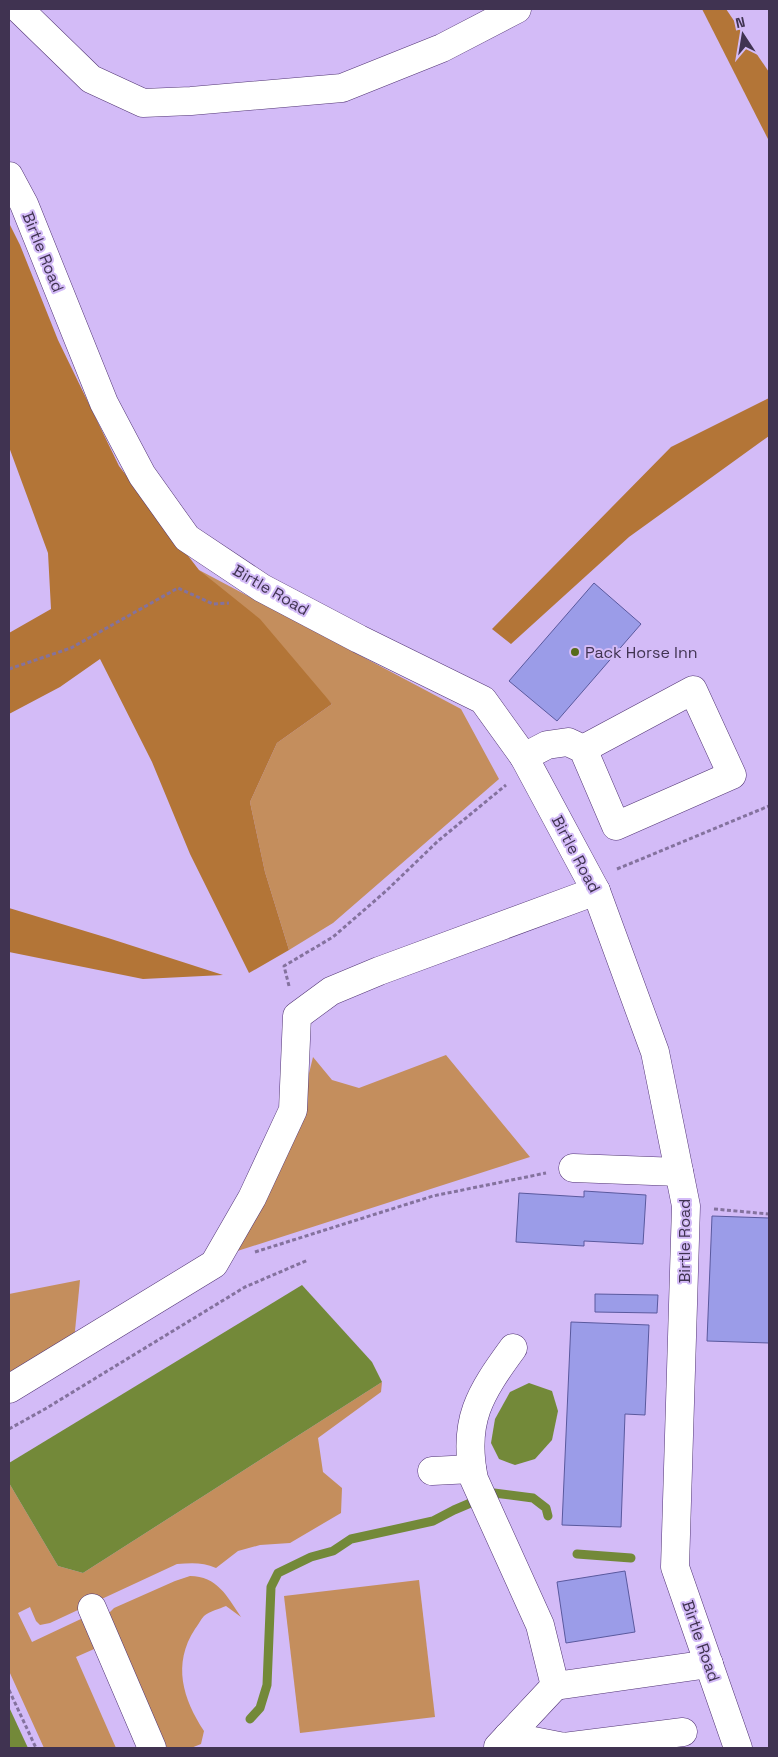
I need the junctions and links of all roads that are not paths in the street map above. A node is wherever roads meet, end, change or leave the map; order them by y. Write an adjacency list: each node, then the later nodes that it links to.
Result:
1 (19, 9): 2 (street)
2 (518, 9)
3 (9, 176): 5 (street, Birtle Road)
4 (583, 749): 4 (street); 5 (street)
5 (526, 762): 6 (street, Birtle Road)
6 (594, 885): 8 (street, Birtle Road); 10 (street)
7 (573, 1168): 8 (street)
8 (679, 1172): 14 (street, Birtle Road)
9 (513, 1348): 12 (street)
10 (9, 1389)
11 (432, 1471): 12 (street)
12 (473, 1474): 15 (street)
13 (92, 1608): 18 (street)
14 (709, 1664): 15 (street); 19 (street, Birtle Road)
15 (555, 1686): 17 (street)
16 (683, 1732): 17 (street)
17 (503, 1742)
18 (152, 1748)
19 (738, 1748)

